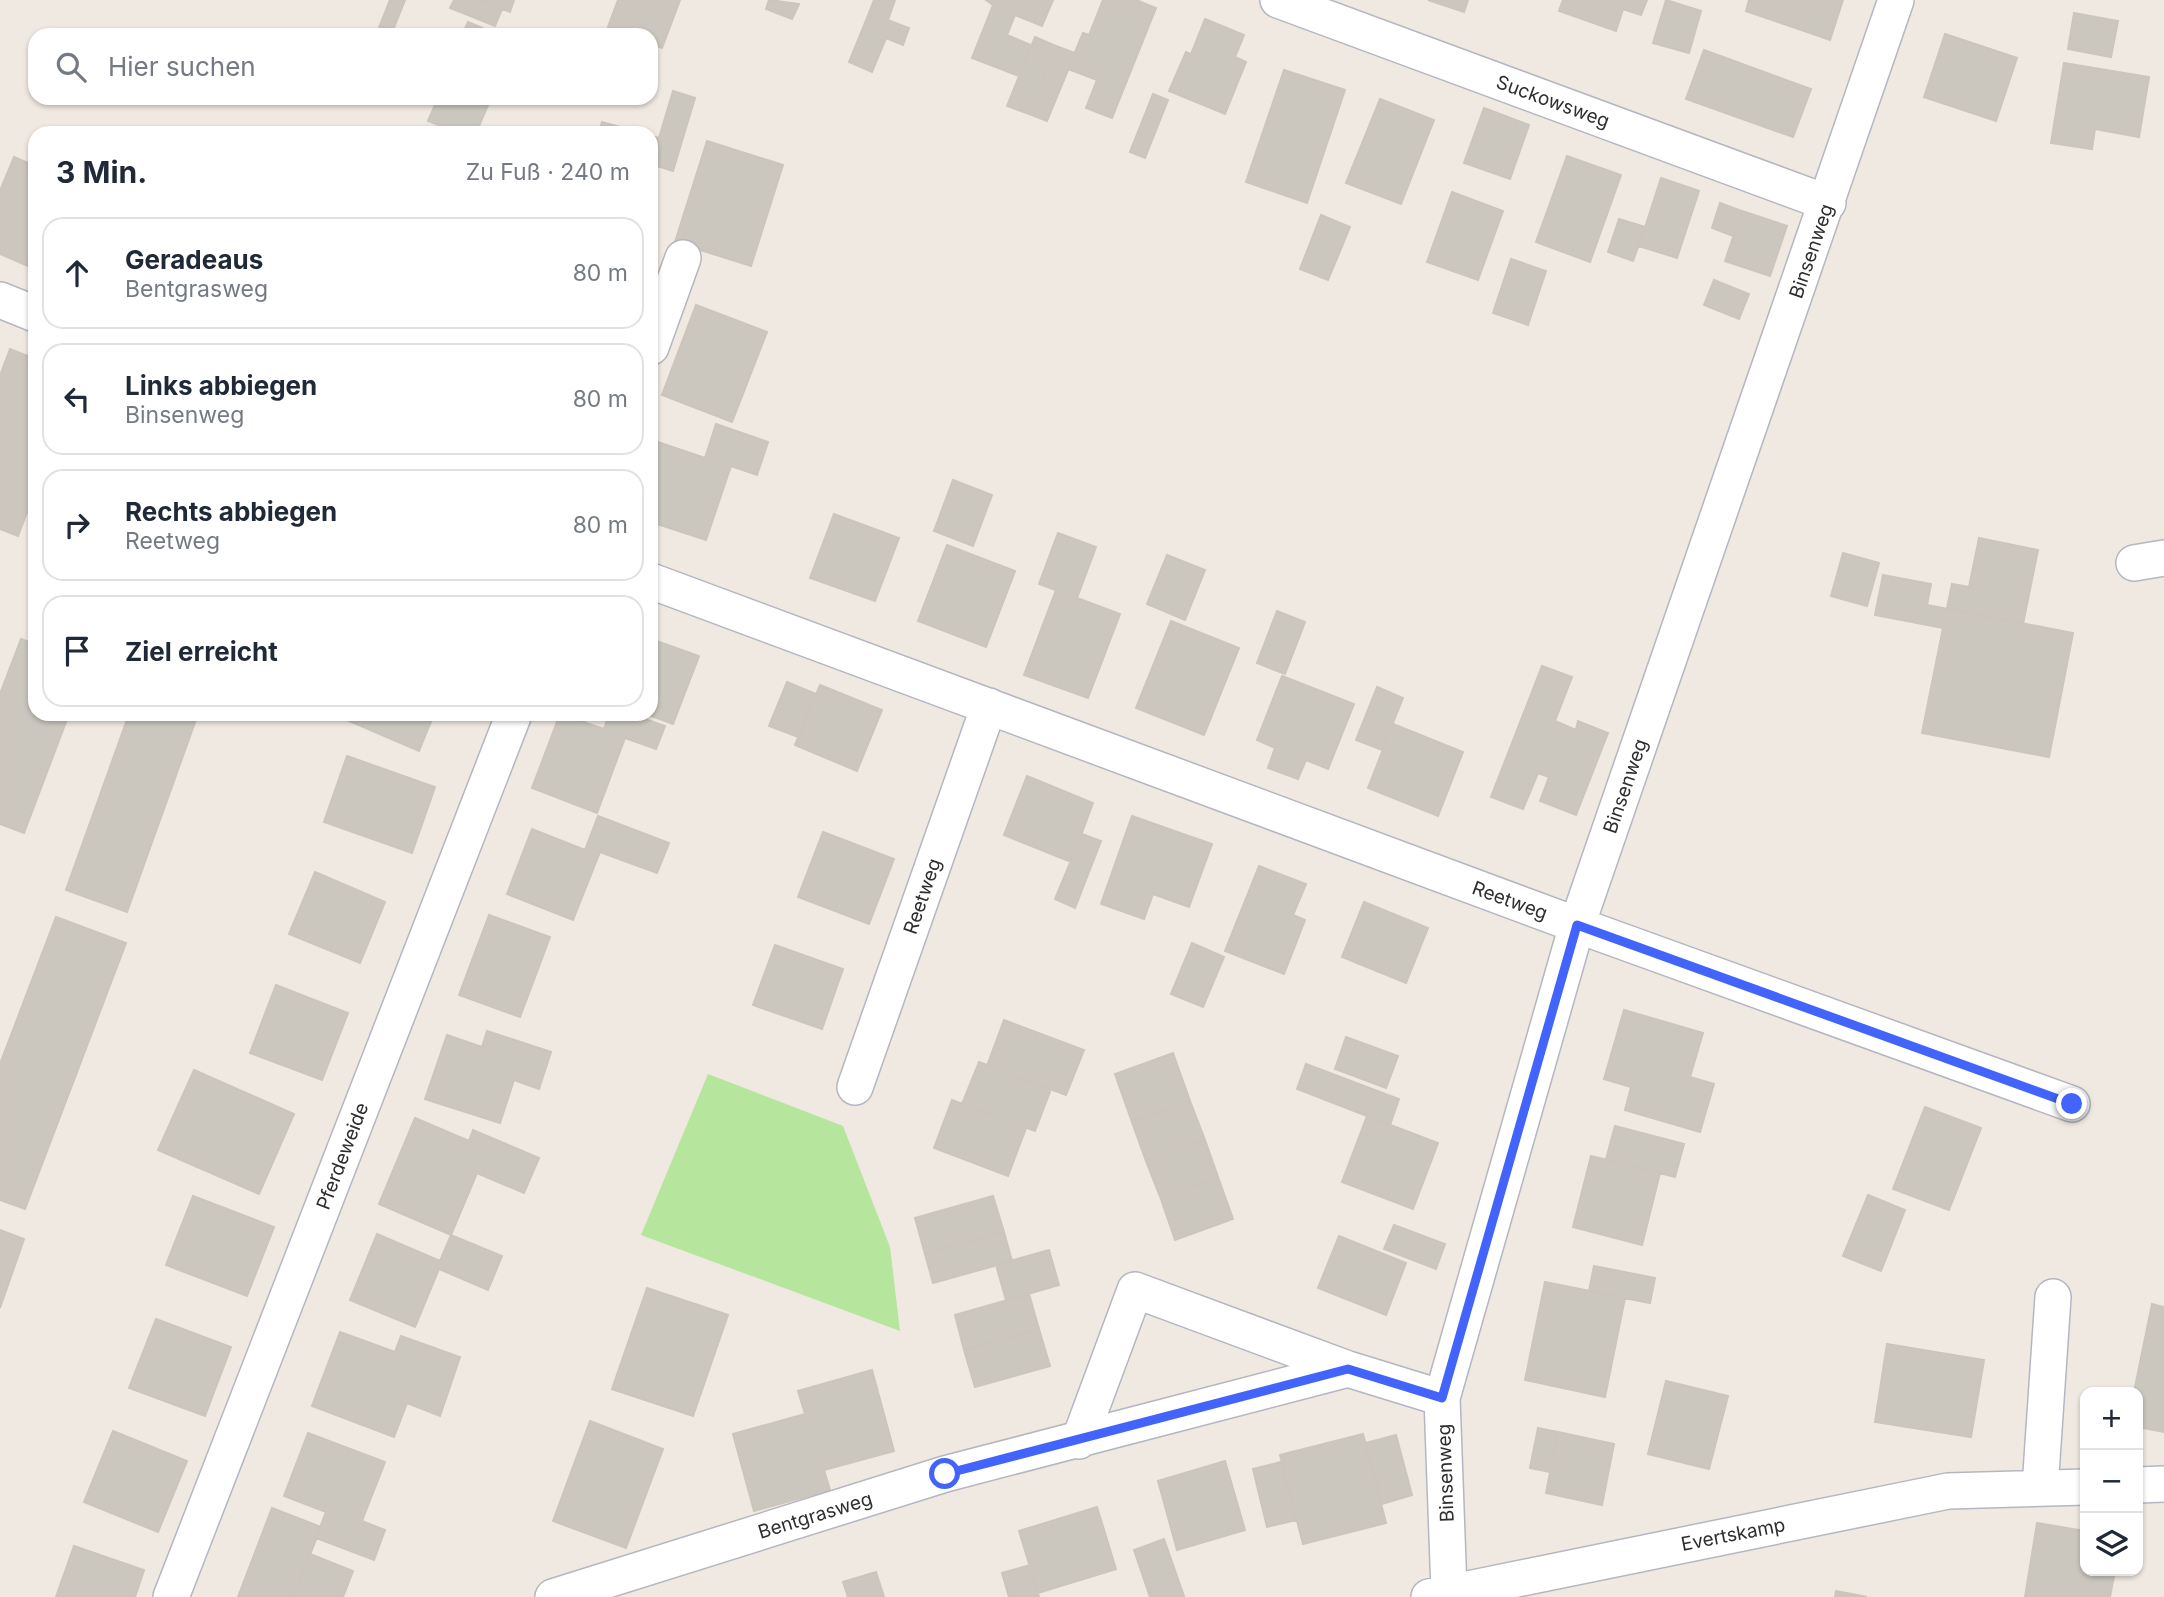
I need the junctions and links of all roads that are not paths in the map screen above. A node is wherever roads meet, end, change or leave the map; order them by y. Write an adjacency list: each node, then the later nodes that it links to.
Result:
1 (1278, 0): 3 (street, Suckowsweg)
2 (1896, 0): 3 (street, Binsenweg)
3 (1828, 203): 11 (street, Binsenweg)
4 (683, 258): 7 (street)
5 (0, 300): 6 (street)
6 (28, 311)
7 (658, 328)
8 (658, 584): 9 (street, Reetweg)
9 (989, 706): 11 (street, Reetweg); 12 (street, Reetweg)
10 (511, 721): 23 (street, Pferdeweide)
11 (1577, 925): 13 (street, Reetweg); 16 (street, Binsenweg)
12 (855, 1087)
13 (2072, 1104)
14 (2053, 1297): 21 (street)
15 (1348, 1369): 16 (street); 17 (street, Bentgrasweg); 17 (street)
16 (1442, 1398): 22 (street, Binsenweg)
17 (1079, 1441): 24 (street, Bentgrasweg)
18 (2164, 1484): 19 (street)
19 (2143, 1485)
20 (2080, 1487): 21 (street, Evertskamp)
21 (2040, 1488): 22 (street, Evertskamp)
22 (1439, 1594)
23 (171, 1597)
24 (553, 1597)

